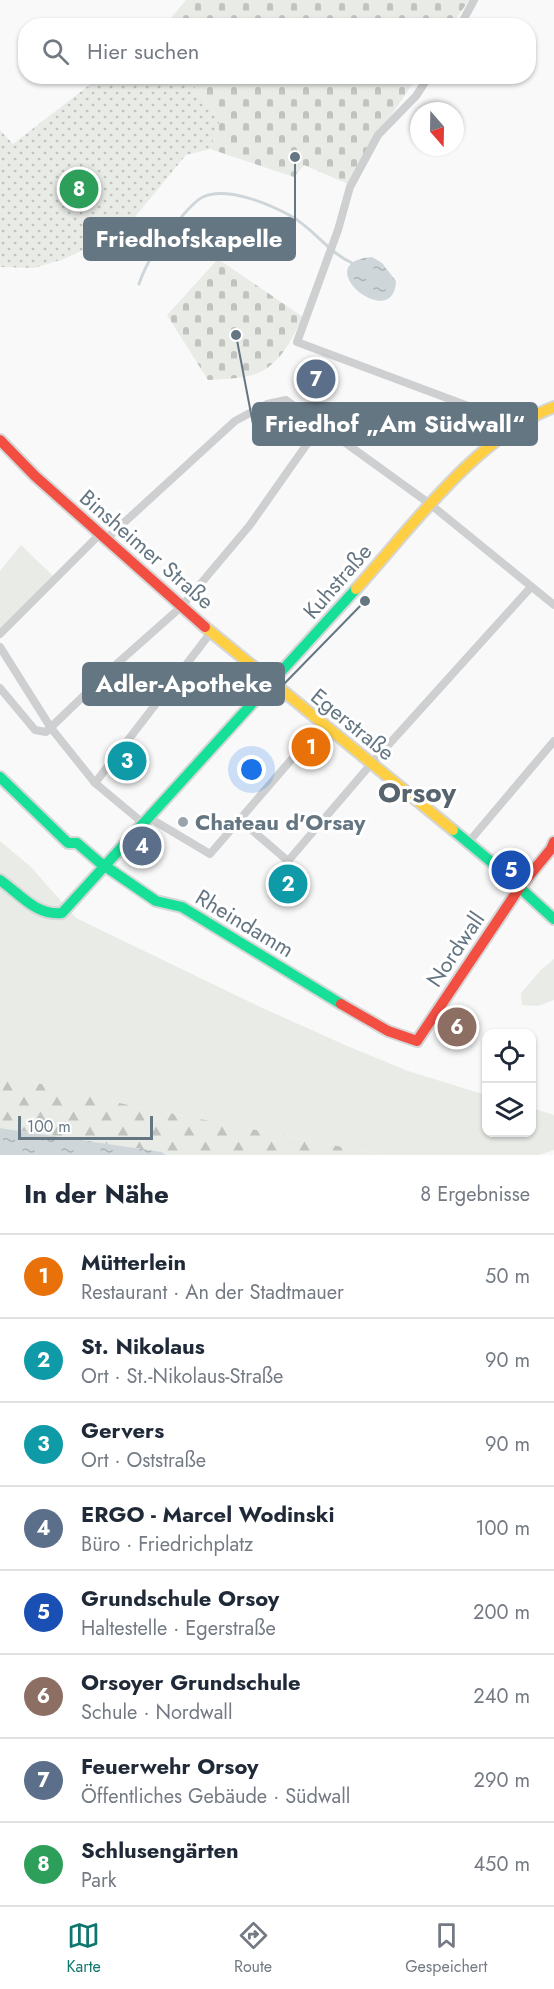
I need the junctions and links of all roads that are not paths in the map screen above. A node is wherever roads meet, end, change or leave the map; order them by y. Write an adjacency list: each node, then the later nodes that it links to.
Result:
1 (474, 0): 2 (street)
2 (464, 18)
3 (424, 84): 6 (street)
4 (554, 406): 6 (main road, Kuhstraße)
5 (321, 424): 8 (street); 9 (street); 12 (street)
6 (512, 430): 8 (main road, Kuhstraße)
7 (0, 440): 9 (main road, Binsheimer Straße)
8 (430, 504): 10 (street); 16 (main road, Kuhstraße)
9 (102, 537): 12 (main road, Binsheimer Straße); 14 (street)
10 (531, 587): 11 (street); 21 (street)
11 (554, 605)
12 (181, 607): 13 (main road, Binsheimer Straße); 19 (street)
13 (212, 631): 16 (main road, Binsheimer Straße); 23 (street)
14 (0, 634)
15 (0, 647): 19 (street)
16 (273, 682): 18 (main road, Egerstraße); 25 (main road, Kuhstraße)
17 (0, 688): 19 (street)
18 (322, 724): 21 (main road, Egerstraße); 24 (street)
19 (51, 728): 23 (street)
20 (554, 741): 27 (street)
21 (372, 764): 24 (street); 27 (main road, Egerstraße)
22 (0, 777): 28 (main road, Rheindamm)
23 (95, 783): 25 (street)
24 (239, 819): 25 (street)
25 (146, 820): 28 (main road, Kuhstraße)
26 (554, 842): 30 (main road, Nordwall)
27 (467, 844): 30 (main road, Egerstraße)
28 (104, 865): 29 (main road, Kuhstraße); 32 (main road, Rheindamm)
29 (0, 880)
30 (520, 887): 31 (main road, Egerstraße); 32 (main road, Nordwall)
31 (554, 919)
32 (424, 1033)

